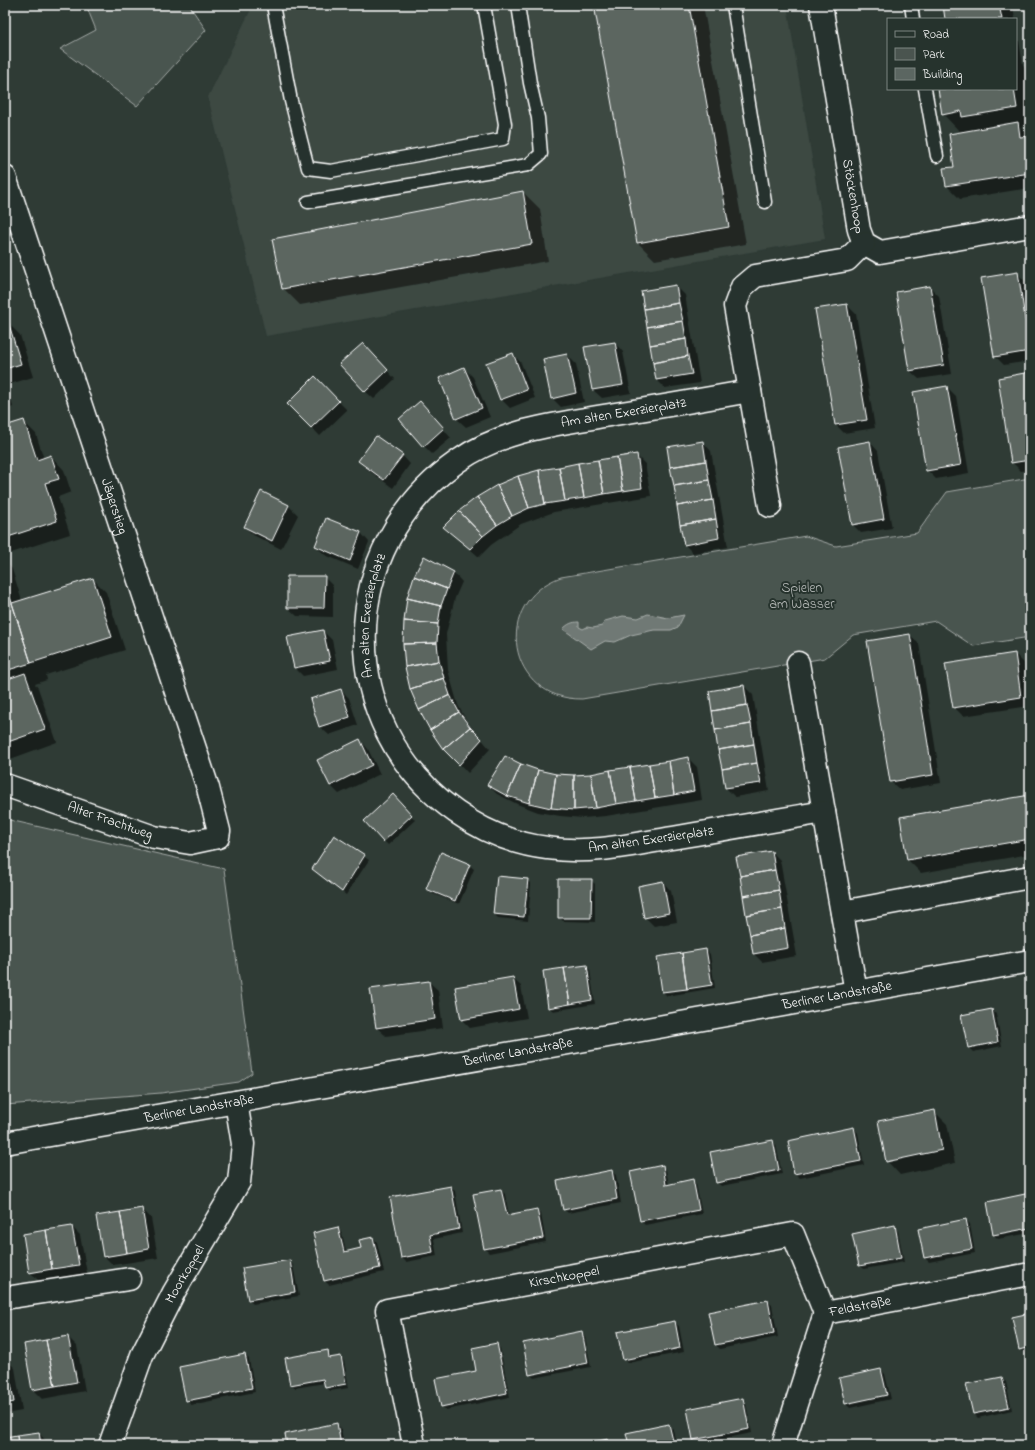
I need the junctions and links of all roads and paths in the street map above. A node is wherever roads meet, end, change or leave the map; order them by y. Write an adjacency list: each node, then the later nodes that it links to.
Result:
1 (273, 5): 2 (lane)
2 (484, 5)
3 (518, 5): 11 (lane)
4 (733, 5): 12 (lane)
5 (821, 5): 14 (street, Stöckenhoop)
6 (911, 5): 7 (lane)
7 (913, 18)
8 (925, 90): 9 (lane)
9 (937, 156)
10 (5, 177): 20 (street, Jägerstieg)
11 (308, 202)
12 (765, 202)
13 (1030, 226): 14 (street, Stöckenhoop)
14 (864, 243): 15 (street)
15 (750, 392): 16 (street); 19 (street, Am alten Exerzierplatz)
16 (770, 506)
17 (798, 663): 19 (street)
18 (5, 785): 20 (street, Alter Frachtweg)
19 (824, 812): 22 (street)
20 (218, 837)
21 (1030, 877): 22 (street)
22 (842, 912): 24 (street)
23 (1030, 960): 24 (street, Berliner Landstraße)
24 (856, 992): 25 (street, Berliner Landstraße)
25 (236, 1102): 26 (street, Berliner Landstraße); 31 (street, Moorkoppel)
26 (5, 1143)
27 (1030, 1274): 30 (street, Feldstraße)
28 (129, 1279): 29 (street)
29 (5, 1298)
30 (825, 1313): 32 (street, Kirschkoppel); 33 (street, Feldstraße)
31 (110, 1445)
32 (414, 1445)
33 (783, 1445)

